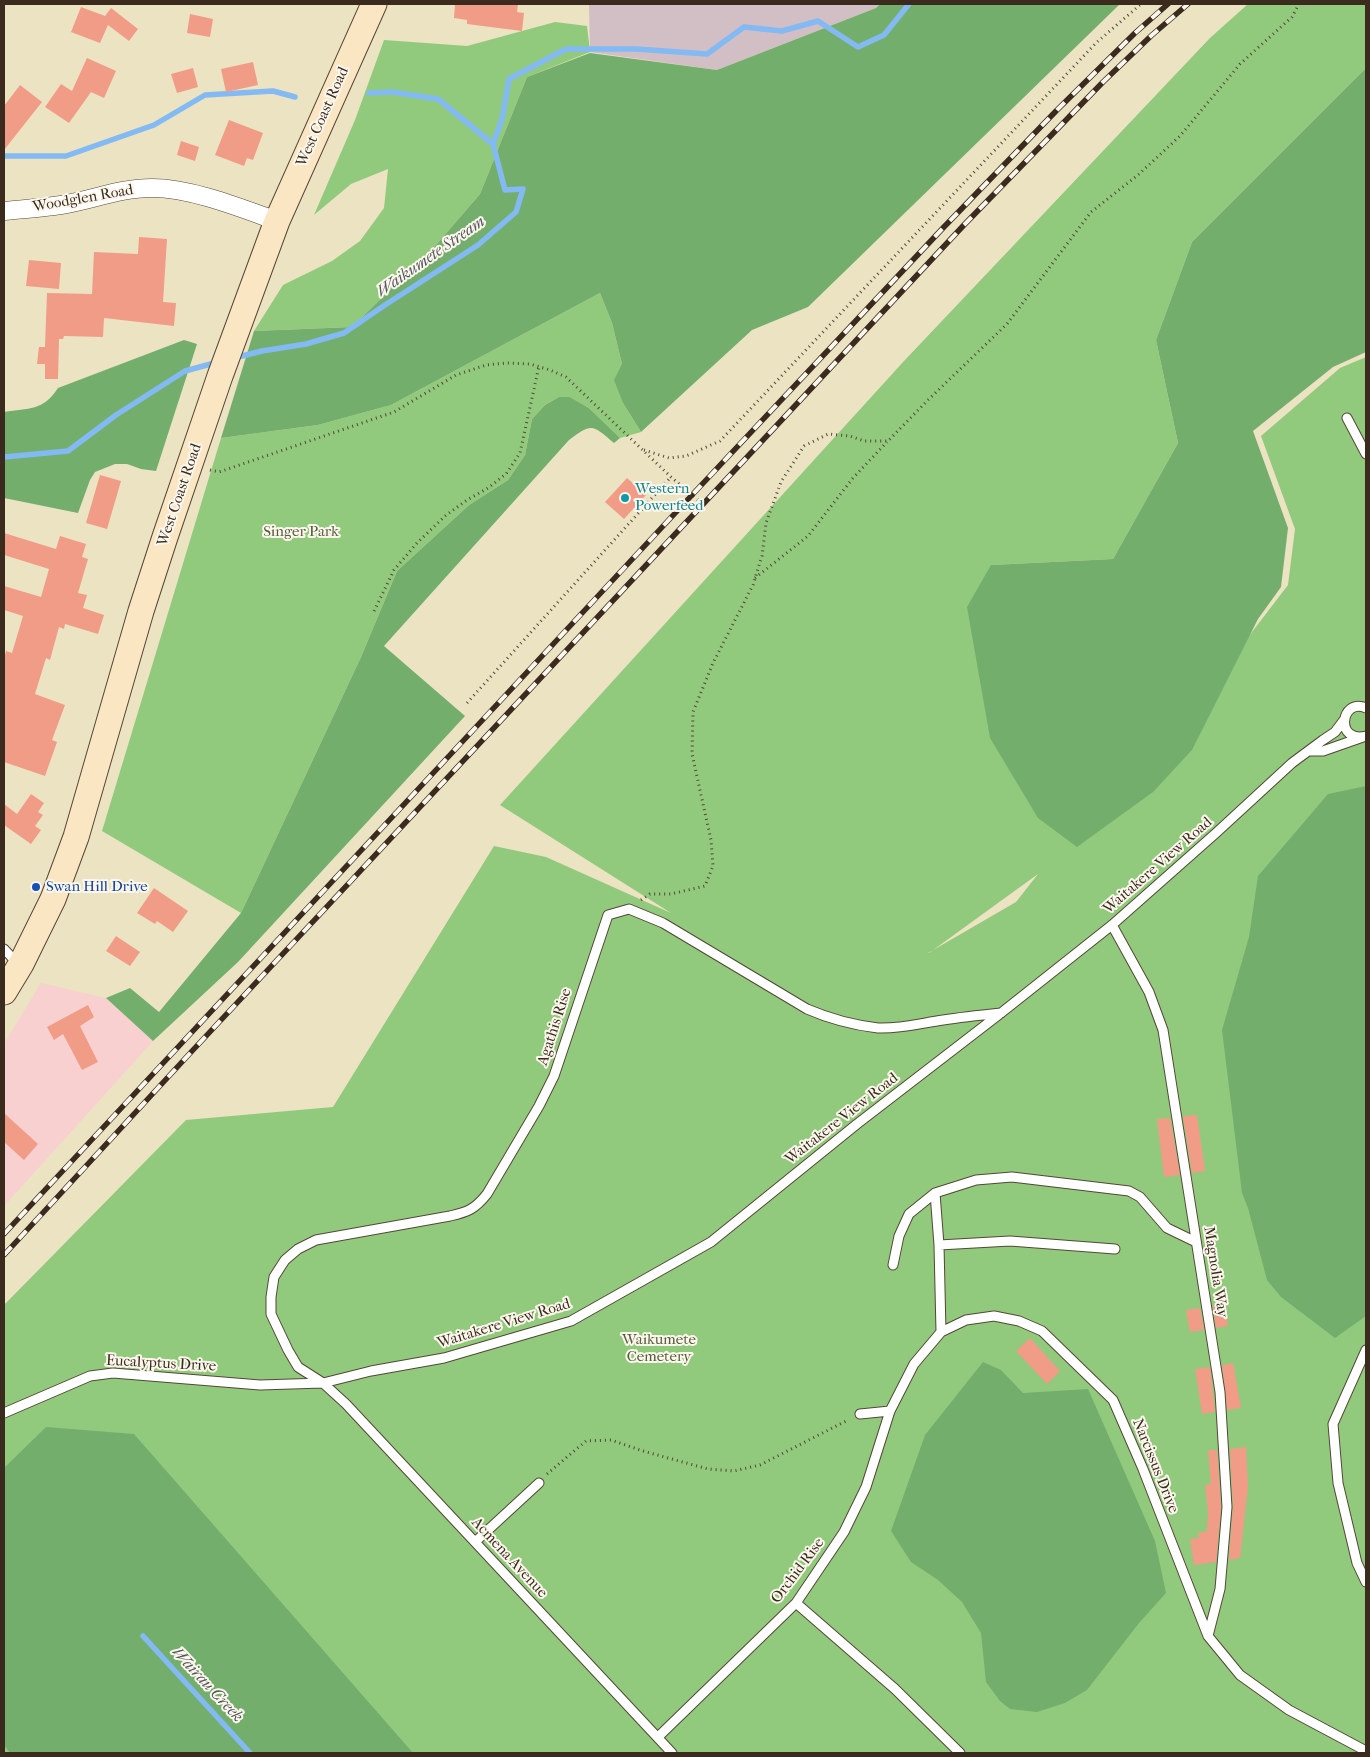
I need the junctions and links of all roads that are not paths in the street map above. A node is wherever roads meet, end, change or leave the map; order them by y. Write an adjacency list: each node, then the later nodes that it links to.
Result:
1 (374, 4): 3 (main road, West Coast Road)
2 (4, 211): 3 (street, Woodglen Road)
3 (277, 221): 11 (main road, West Coast Road)
4 (1347, 418): 5 (lane)
5 (1366, 454)
6 (1365, 705): 7 (lane, Waitakere View Road)
7 (1344, 720): 8 (lane); 9 (lane, Waitakere View Road)
8 (1366, 736): 9 (lane)
9 (1310, 751): 10 (lane, Waitakere View Road)
10 (1112, 925): 13 (lane, Waitakere View Road); 15 (lane, Magnolia Way)
11 (12, 958): 12 (main road, West Coast Road)
12 (4, 992)
13 (1001, 1013): 21 (lane, Waitakere View Road); 21 (lane, Agathis Rise)
14 (935, 1193): 15 (lane); 16 (lane); 18 (lane)
15 (1196, 1242): 29 (lane, Magnolia Way)
16 (939, 1245): 17 (lane); 19 (lane)
17 (1115, 1249)
18 (892, 1265)
19 (941, 1332): 22 (lane, Narcissus Drive); 29 (lane, Narcissus Drive)
20 (1366, 1350): 27 (lane)
21 (323, 1383): 23 (lane, Eucalyptus Drive); 26 (lane, Acmena Avenue)
22 (890, 1411): 24 (lane); 28 (lane, Orchid Rise)
23 (4, 1413)
24 (860, 1414)
25 (539, 1483): 26 (lane)
26 (475, 1542): 30 (lane, Acmena Avenue)
27 (1366, 1582)
28 (796, 1603): 30 (lane, Orchid Rise); 33 (lane)
29 (1208, 1636): 31 (lane, Narcissus Drive)
30 (658, 1737): 32 (lane, Acmena Avenue)
31 (1366, 1751)
32 (672, 1753)
33 (960, 1753)

